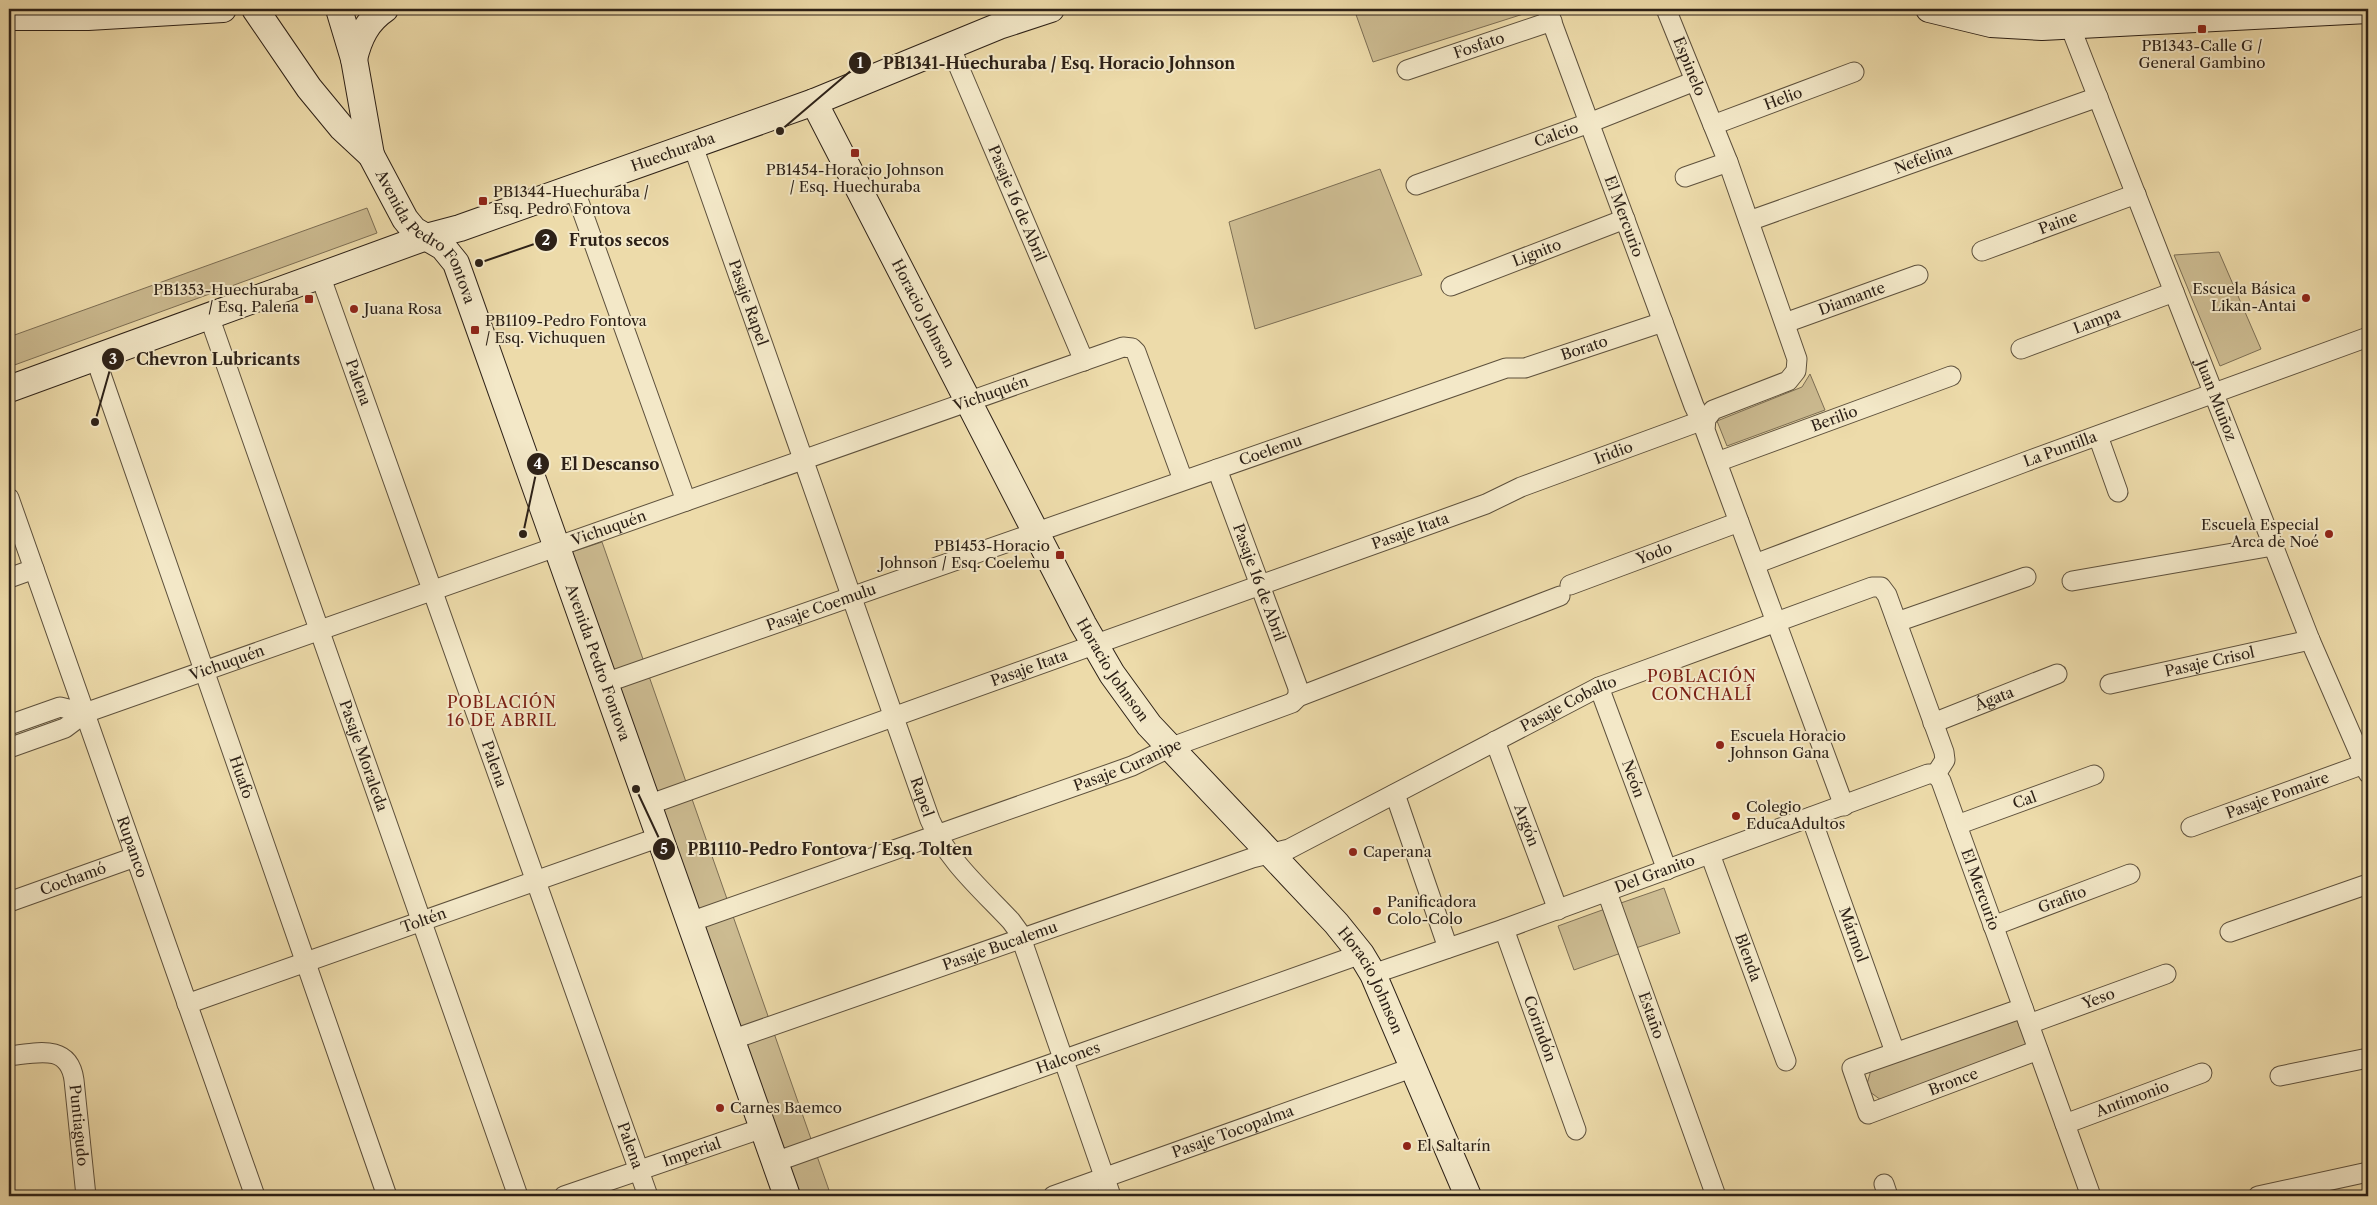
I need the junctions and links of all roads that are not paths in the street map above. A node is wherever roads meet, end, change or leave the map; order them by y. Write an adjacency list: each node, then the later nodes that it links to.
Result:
1 (223, 9): 10 (street)
2 (255, 9): 22 (street, Avenida Pedro Fontova)
3 (339, 9): 13 (street, Avenida Pedro Fontova)
4 (385, 9): 13 (street)
5 (1051, 9): 12 (street, Huechuraba)
6 (1666, 9): 16 (street, Espinelo)
7 (1929, 9): 11 (street)
8 (2368, 10): 11 (street)
9 (1549, 15): 14 (street, Fosfato); 19 (street, El Mercurio)
10 (9, 17)
11 (2070, 26): 17 (street, Juan Muñoz)
12 (950, 46): 18 (street, Huechuraba); 42 (street, Pasaje 16 de Abril)
13 (354, 59): 22 (street, Avenida Pedro Fontova)
14 (1406, 70)
15 (1854, 72): 20 (street, Helio)
16 (1695, 81): 19 (street, Calcio); 20 (street, Espinelo)
17 (2098, 96): 27 (street, Juan Muñoz); 29 (street, Nefelina)
18 (814, 102): 21 (street, Huechuraba); 47 (street, Horacio Johnson)
19 (1590, 123): 25 (street, Calcio); 28 (street, El Mercurio)
20 (1713, 124): 23 (street)
21 (693, 146): 26 (street, Huechuraba); 50 (street, Pasaje Rapel)
22 (370, 155): 30 (street, Avenida Pedro Fontova)
23 (1728, 162): 24 (street); 29 (street)
24 (1685, 177)
25 (1416, 185)
26 (574, 188): 30 (street, Huechuraba); 57 (street)
27 (2136, 194): 31 (street, Paine); 35 (street, Juan Muñoz)
28 (1624, 218): 34 (street, Lignito); 37 (street, El Mercurio)
29 (1749, 221): 38 (street)
30 (426, 237): 33 (street, Huechuraba); 61 (street, Avenida Pedro Fontova)
31 (1982, 251)
32 (1918, 275): 38 (street, Diamante)
33 (320, 276): 36 (street, Huechuraba); 69 (street, Palena)
34 (1451, 286)
35 (2174, 292): 40 (street, Lampa); 46 (street, Juan Muñoz)
36 (209, 316): 41 (street, Huechuraba); 73 (street, Pasaje Moraleda)
37 (1663, 322): 43 (street, Borato); 48 (street, El Mercurio)
38 (1785, 323): 48 (street)
39 (2368, 337): 46 (street, La Puntilla)
40 (2021, 350)
41 (95, 357): 45 (street, Huechuraba); 76 (street, Huafo)
42 (1084, 361): 47 (street, Vichuquén); 53 (street, Vichuquén)
43 (1506, 368): 52 (street, Coelemu)
44 (1951, 376): 51 (street, Berilio)
45 (9, 389)
46 (2214, 394): 49 (street, La Puntilla); 60 (street, Juan Muñoz)
47 (969, 401): 50 (street, Vichuquén); 59 (street, Horacio Johnson)
48 (1706, 419): 51 (street, El Mercurio); 54 (street, Iridio)
49 (2098, 436): 55 (street); 62 (street, La Puntilla)
50 (802, 460): 57 (street, Vichuquén); 70 (street, Rapel)
51 (1717, 462): 58 (street, El Mercurio)
52 (1216, 469): 53 (street, Coelemu); 67 (street, Pasaje 16 de Abril)
53 (1184, 480): 59 (street, Coelemu)
54 (1521, 487): 67 (street, Pasaje Itata)
55 (2118, 492)
56 (9, 498): 63 (street, Rupanco)
57 (686, 501): 61 (street, Vichuquén)
58 (1739, 522): 62 (street, El Mercurio); 68 (street, Yodo)
59 (1036, 531): 70 (street, Pasaje Coemulu); 75 (street, Horacio Johnson)
60 (2273, 546): 66 (street); 74 (street, Juan Muñoz)
61 (557, 547): 69 (street, Vichuquén); 78 (street, Avenida Pedro Fontova)
62 (1754, 564): 71 (street, El Mercurio)
63 (34, 569): 65 (street); 82 (street, Rupanco)
64 (2026, 577): 72 (street)
65 (9, 578)
66 (2072, 581)
67 (1260, 586): 75 (street, Pasaje Itata); 81 (street, Pasaje 16 de Abril)
68 (1565, 590): 81 (street, Pasaje Curanipe)
69 (432, 591): 73 (street, Vichuquén); 106 (street, Palena)
70 (850, 596): 78 (street, Pasaje Coemulu); 83 (street, Rapel)
71 (1776, 622): 72 (street, Pasaje Cobalto); 80 (street, Pasaje Cobalto); 95 (street, El Mercurio)
72 (1897, 622): 84 (street)
73 (319, 630): 76 (street, Vichuquén); 111 (street, Pasaje Moraleda)
74 (2310, 640): 79 (street, Pasaje Crisol); 87 (street, Juan Muñoz)
75 (1095, 646): 83 (street, Pasaje Itata); 89 (street, Horacio Johnson)
76 (204, 671): 82 (street, Vichuquén); 118 (street, Huafo)
77 (2057, 674): 84 (street, Ágata)
78 (605, 683): 94 (street, Avenida Pedro Fontova)
79 (2110, 684)
80 (1600, 687): 86 (street, Pasaje Cobalto); 104 (street, Neón)
81 (1298, 697): 89 (street, Pasaje Curanipe)
82 (85, 713): 85 (street); 88 (street, Vichuquén); 103 (street, Rupanco)
83 (894, 718): 94 (street, Pasaje Itata); 99 (street, Rapel)
84 (1933, 723): 91 (street)
85 (9, 724)
86 (1495, 741): 93 (street, Pasaje Cobalto); 110 (street, Argón)
87 (2362, 741): 90 (street, Juan Muñoz)
88 (9, 748)
89 (1169, 748): 99 (street, Pasaje Curanipe); 101 (street, Horacio Johnson)
90 (2366, 769): 98 (street, Pasaje Pomaire)
91 (1936, 774): 95 (street, Del Granito); 97 (street, El Mercurio)
92 (2094, 775): 97 (street, Cal)
93 (1395, 794): 101 (street, Pasaje Cobalto); 117 (street)
94 (648, 805): 100 (street, Avenida Pedro Fontova)
95 (1844, 806): 96 (street, Del Granito)
96 (1811, 817): 102 (street, Del Granito); 125 (street, Mármol)
97 (1957, 826): 113 (street, El Mercurio)
98 (2191, 827)
99 (936, 835): 112 (street, Pasaje Curanipe); 116 (street, Rapel)
100 (660, 837): 106 (street, Toltén); 112 (street, Avenida Pedro Fontova)
101 (1270, 854): 116 (street, Pasaje Bucalemu); 119 (street, Horacio Johnson)
102 (1710, 854): 104 (street, Del Granito); 129 (street, Blenda)
103 (135, 857): 109 (street, Cochamó); 121 (street, Rupanco)
104 (1667, 870): 108 (street, Del Granito)
105 (2130, 874): 113 (street, Grafito)
106 (535, 881): 111 (street, Toltén); 137 (street, Palena)
107 (2368, 884): 115 (street)
108 (1607, 892): 110 (street, Del Granito); 150 (street, Estaño)
109 (9, 902)
110 (1558, 910): 114 (street, Del Granito)
111 (421, 921): 118 (street, Toltén); 143 (street, Pasaje Moraleda)
112 (690, 922): 123 (street, Avenida Pedro Fontova)
113 (1993, 926): 122 (street, El Mercurio)
114 (1504, 929): 117 (street, Del Granito); 135 (street, Corindón)
115 (2230, 932)
116 (1021, 939): 123 (street, Pasaje Bucalemu); 128 (street, Rapel)
117 (1448, 948): 119 (street, Del Granito)
118 (306, 962): 121 (street, Toltén); 142 (street, Huafo)
119 (1367, 964): 128 (street, Halcones); 130 (street, Horacio Johnson)
120 (2166, 974): 122 (street, Yeso)
121 (187, 1004): 141 (street, Rupanco)
122 (2026, 1016): 124 (street, El Mercurio); 125 (street)
123 (732, 1040): 134 (street, Avenida Pedro Fontova)
124 (2038, 1050): 125 (street, Bronce); 133 (street, El Mercurio)
125 (1896, 1052)
126 (9, 1056): 140 (street, Puntiagudo)
127 (2368, 1058): 132 (street)
128 (1063, 1059): 136 (street, Halcones); 138 (street, Rapel)
129 (1786, 1061)
130 (1414, 1067): 138 (street, Pasaje Tocopalma); 149 (street, Horacio Johnson)
131 (2202, 1073): 133 (street, Antimonio)
132 (2280, 1076)
133 (2065, 1124): 151 (street, El Mercurio)
134 (763, 1128): 136 (street, Avenida Pedro Fontova); 137 (street, Imperial)
135 (1576, 1130)
136 (775, 1162): 146 (street, Avenida Pedro Fontova)
137 (638, 1170): 144 (street, Imperial); 145 (street, Palena)
138 (1104, 1178): 147 (street, Pasaje Tocopalma); 148 (street, Rapel)
139 (2367, 1178): 152 (street)
140 (86, 1196)
141 (255, 1196)
142 (387, 1196)
143 (518, 1196)
144 (564, 1196)
145 (648, 1196)
146 (787, 1196)
147 (1053, 1196)
148 (1111, 1196)
149 (1468, 1196)
150 (1716, 1196)
151 (2091, 1196)
152 (2258, 1196)

